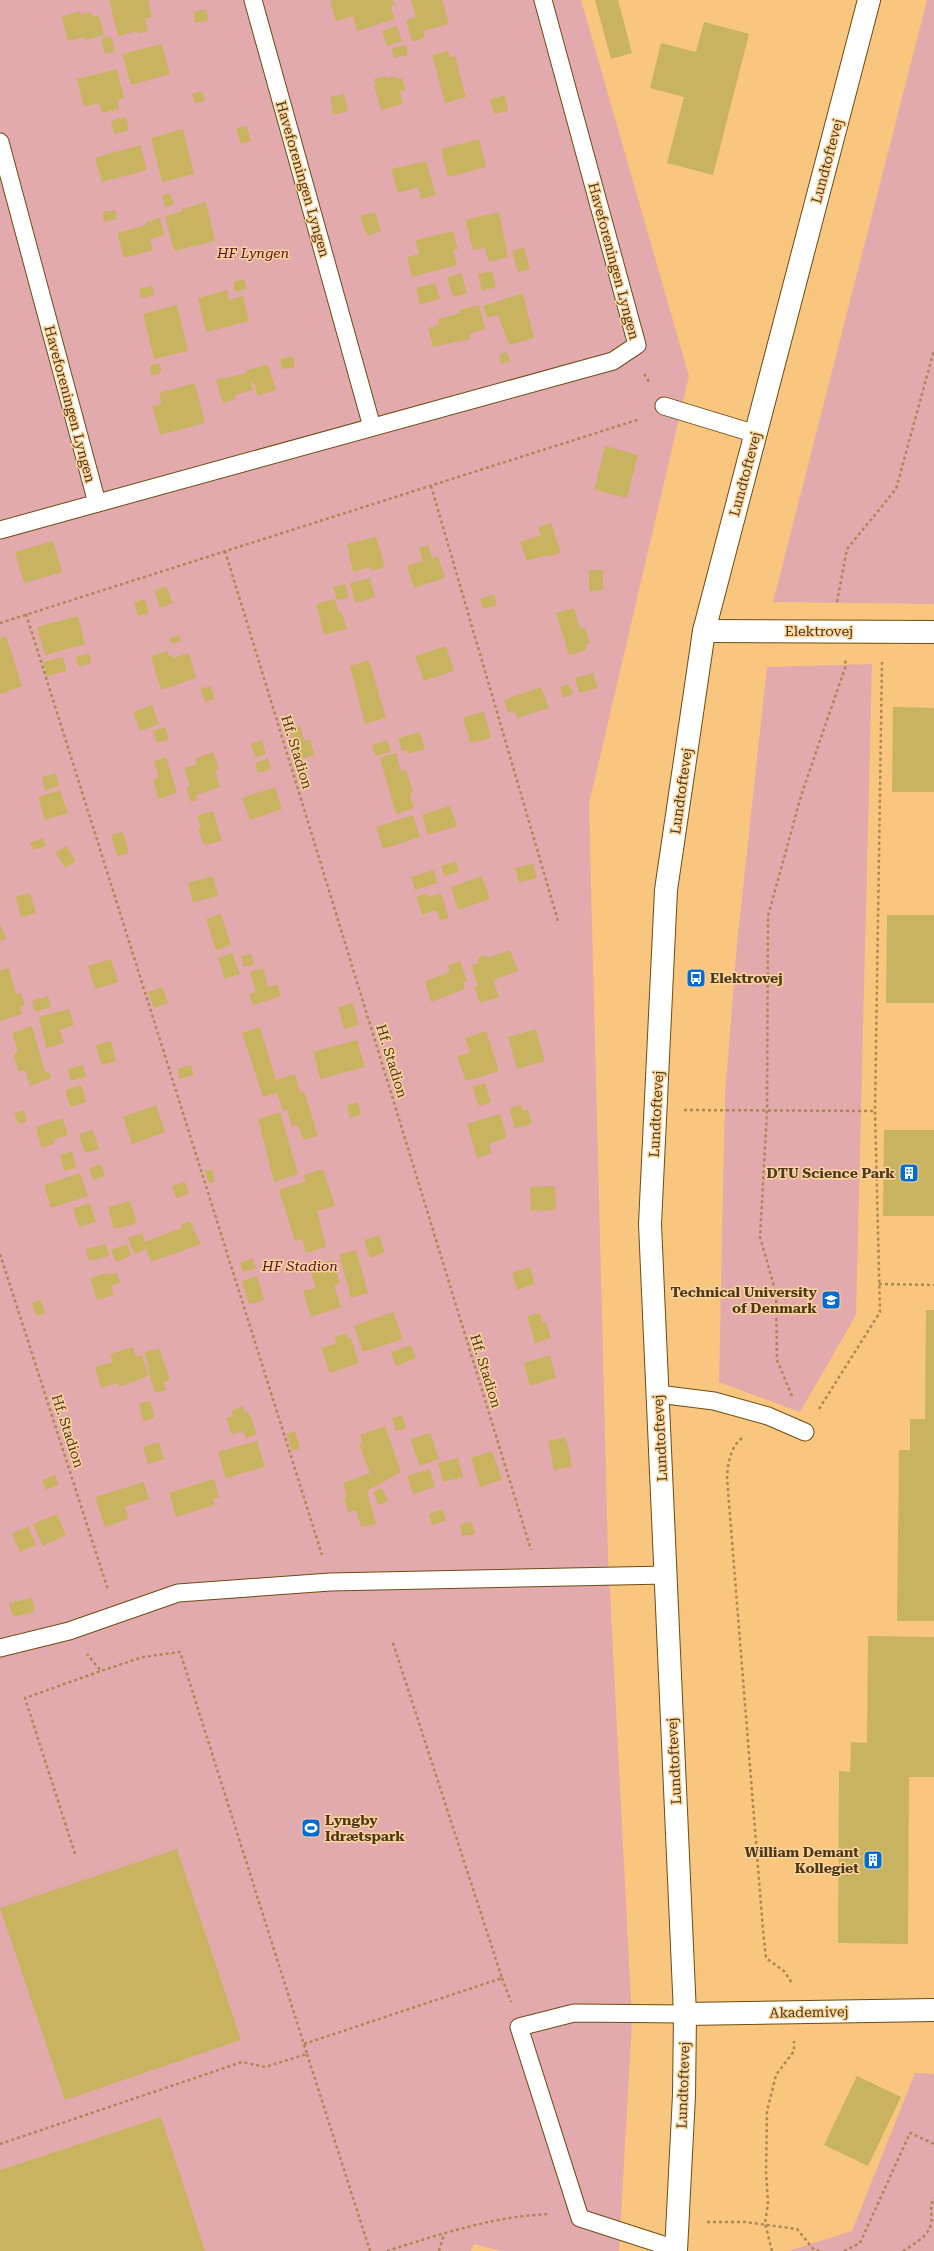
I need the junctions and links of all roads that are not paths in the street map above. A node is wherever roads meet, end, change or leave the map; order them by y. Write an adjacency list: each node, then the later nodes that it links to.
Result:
1 (253, 0): 6 (lane, Haveforeningen Lyngen)
2 (542, 0): 6 (lane, Haveforeningen Lyngen)
3 (868, 0): 7 (street, Lundtoftevej)
4 (0, 142): 8 (lane, Haveforeningen Lyngen)
5 (664, 406): 7 (lane)
6 (372, 427): 8 (lane, Haveforeningen Lyngen)
7 (756, 434): 10 (street, Lundtoftevej)
8 (97, 503): 9 (lane, Haveforeningen Lyngen)
9 (0, 530)
10 (704, 632): 11 (street, Elektrovej); 12 (street, Lundtoftevej)
11 (934, 632)
12 (658, 1394): 13 (lane); 14 (street, Lundtoftevej)
13 (805, 1432)
14 (666, 1575): 15 (lane); 17 (street, Lundtoftevej)
15 (0, 1648)
16 (934, 2010): 17 (street, Akademivej)
17 (685, 2014): 18 (street, Lundtoftevej); 18 (lane)
18 (676, 2250)

